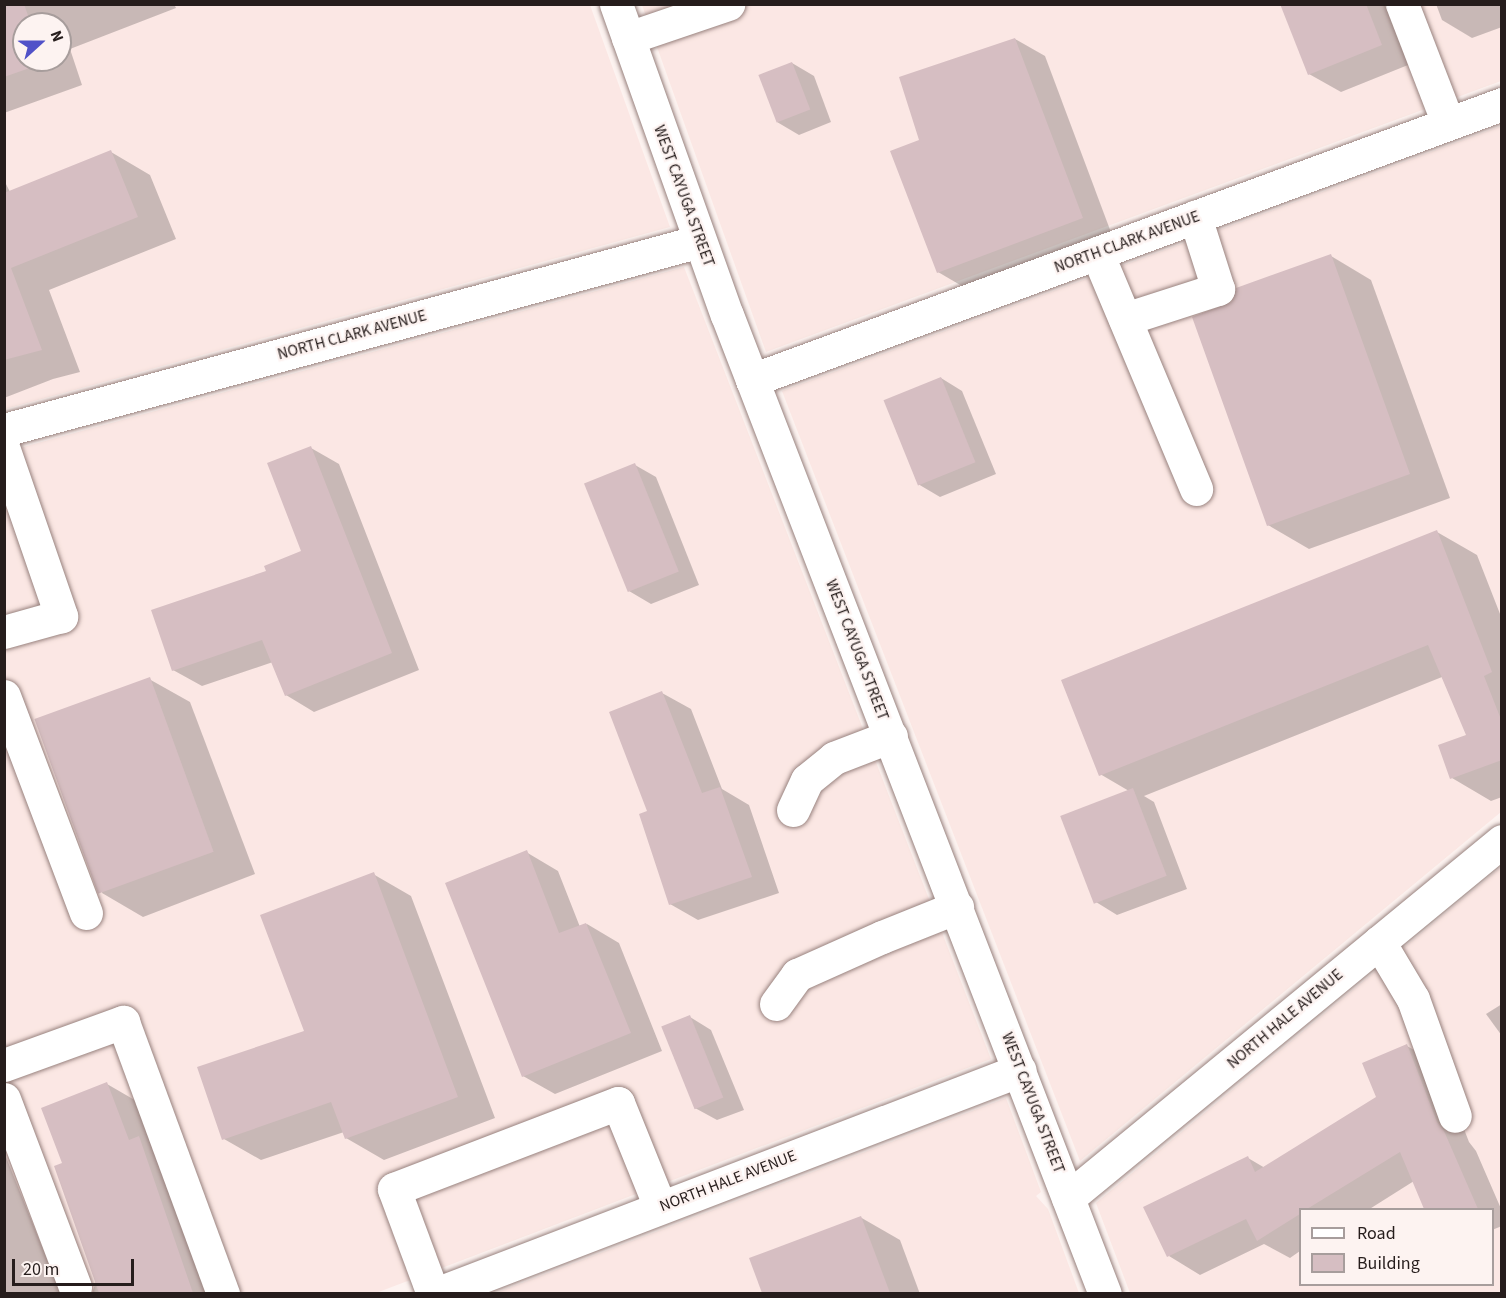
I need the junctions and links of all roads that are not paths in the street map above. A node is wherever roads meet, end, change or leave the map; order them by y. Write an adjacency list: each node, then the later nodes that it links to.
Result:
1 (616, 4): 4 (street, WEST CAYUGA STREET)
2 (728, 4): 4 (street)
3 (1402, 4): 6 (street)
4 (628, 38): 8 (street, WEST CAYUGA STREET)
5 (1502, 104): 6 (street, NORTH CLARK AVENUE)
6 (1448, 123): 7 (street, NORTH CLARK AVENUE)
7 (1195, 217): 9 (street, NORTH CLARK AVENUE); 10 (street)
8 (700, 241): 11 (street, WEST CAYUGA STREET); 12 (street, NORTH CLARK AVENUE)
9 (1097, 253): 10 (street); 11 (street, NORTH CLARK AVENUE)
10 (1125, 319): 14 (street)
11 (752, 380): 17 (street, WEST CAYUGA STREET)
12 (4, 430)
13 (4, 450): 15 (street)
14 (1196, 489)
15 (4, 632)
16 (4, 696): 21 (street)
17 (891, 736): 18 (street); 20 (street, WEST CAYUGA STREET)
18 (793, 810)
19 (1497, 856): 22 (street, NORTH HALE AVENUE)
20 (957, 907): 23 (street); 25 (street, WEST CAYUGA STREET)
21 (86, 913)
22 (1379, 942): 27 (street); 28 (street, NORTH HALE AVENUE)
23 (776, 1004)
24 (4, 1065): 31 (street)
25 (1020, 1070): 28 (street, WEST CAYUGA STREET); 29 (street, NORTH HALE AVENUE)
26 (4, 1099): 30 (street)
27 (1455, 1116)
28 (1068, 1198): 33 (street, WEST CAYUGA STREET)
29 (660, 1207): 32 (street, NORTH HALE AVENUE); 32 (street)
30 (75, 1287)
31 (223, 1293)
32 (434, 1293)
33 (1105, 1293)

